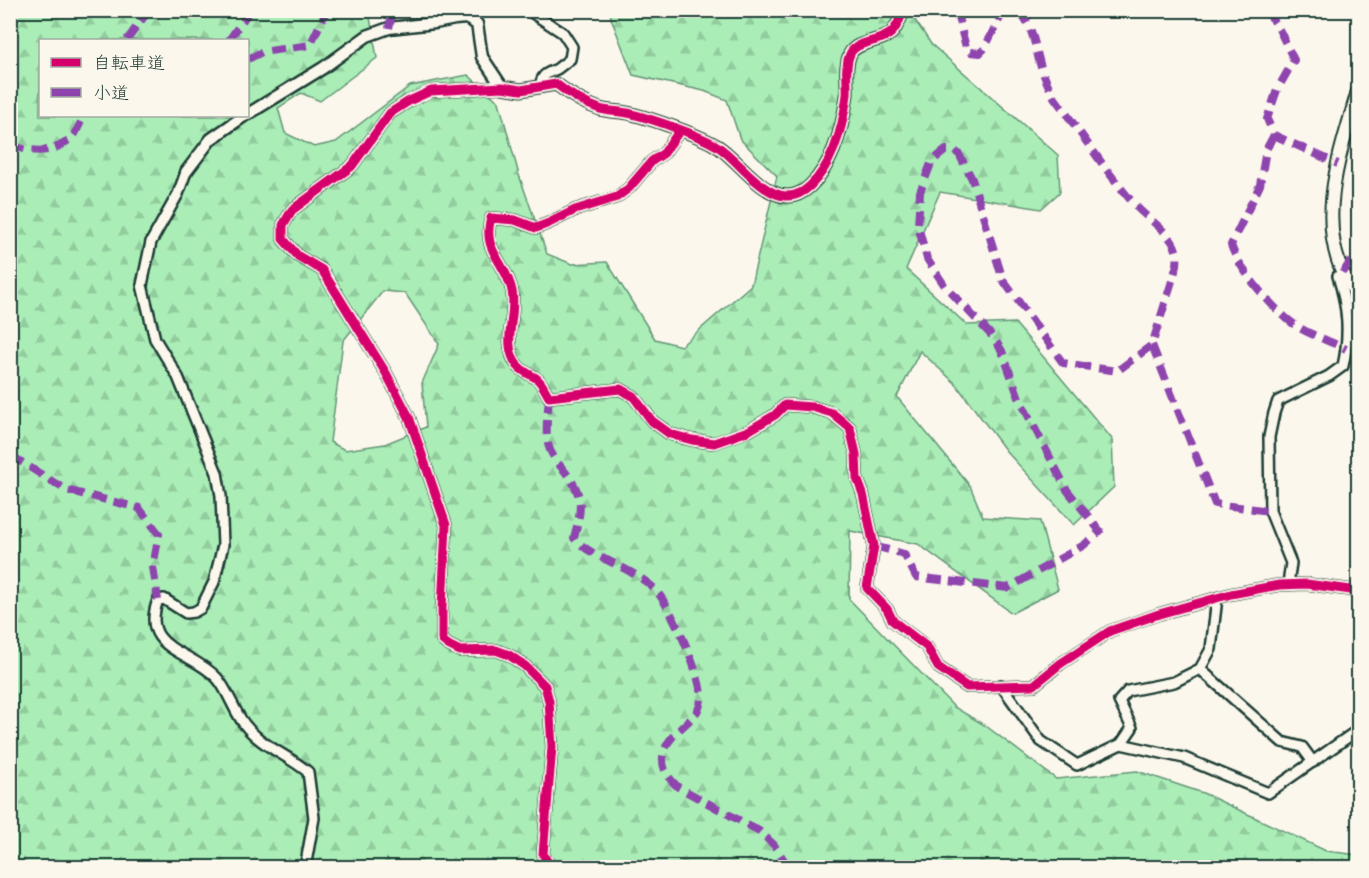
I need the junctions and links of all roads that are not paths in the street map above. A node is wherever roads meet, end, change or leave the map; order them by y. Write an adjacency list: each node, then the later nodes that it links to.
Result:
1 (528, 10): 4 (street)
2 (903, 10): 8 (street)
3 (502, 87): 4 (street); 6 (street); 21 (street)
4 (540, 87): 8 (street)
5 (1359, 91): 10 (main road)
6 (249, 113)
7 (243, 117): 9 (street)
8 (680, 130): 16 (street)
9 (186, 172): 20 (street)
10 (1343, 273): 11 (main road); 12 (street)
11 (1359, 296)
12 (1288, 584): 13 (street); 14 (street)
13 (1359, 596)
14 (1217, 598): 15 (street); 16 (street)
15 (1200, 669): 18 (street); 19 (street)
16 (1000, 685): 18 (street)
17 (1359, 730): 19 (street)
18 (1121, 744): 19 (street)
19 (1313, 762)
20 (305, 867)
21 (551, 867)

